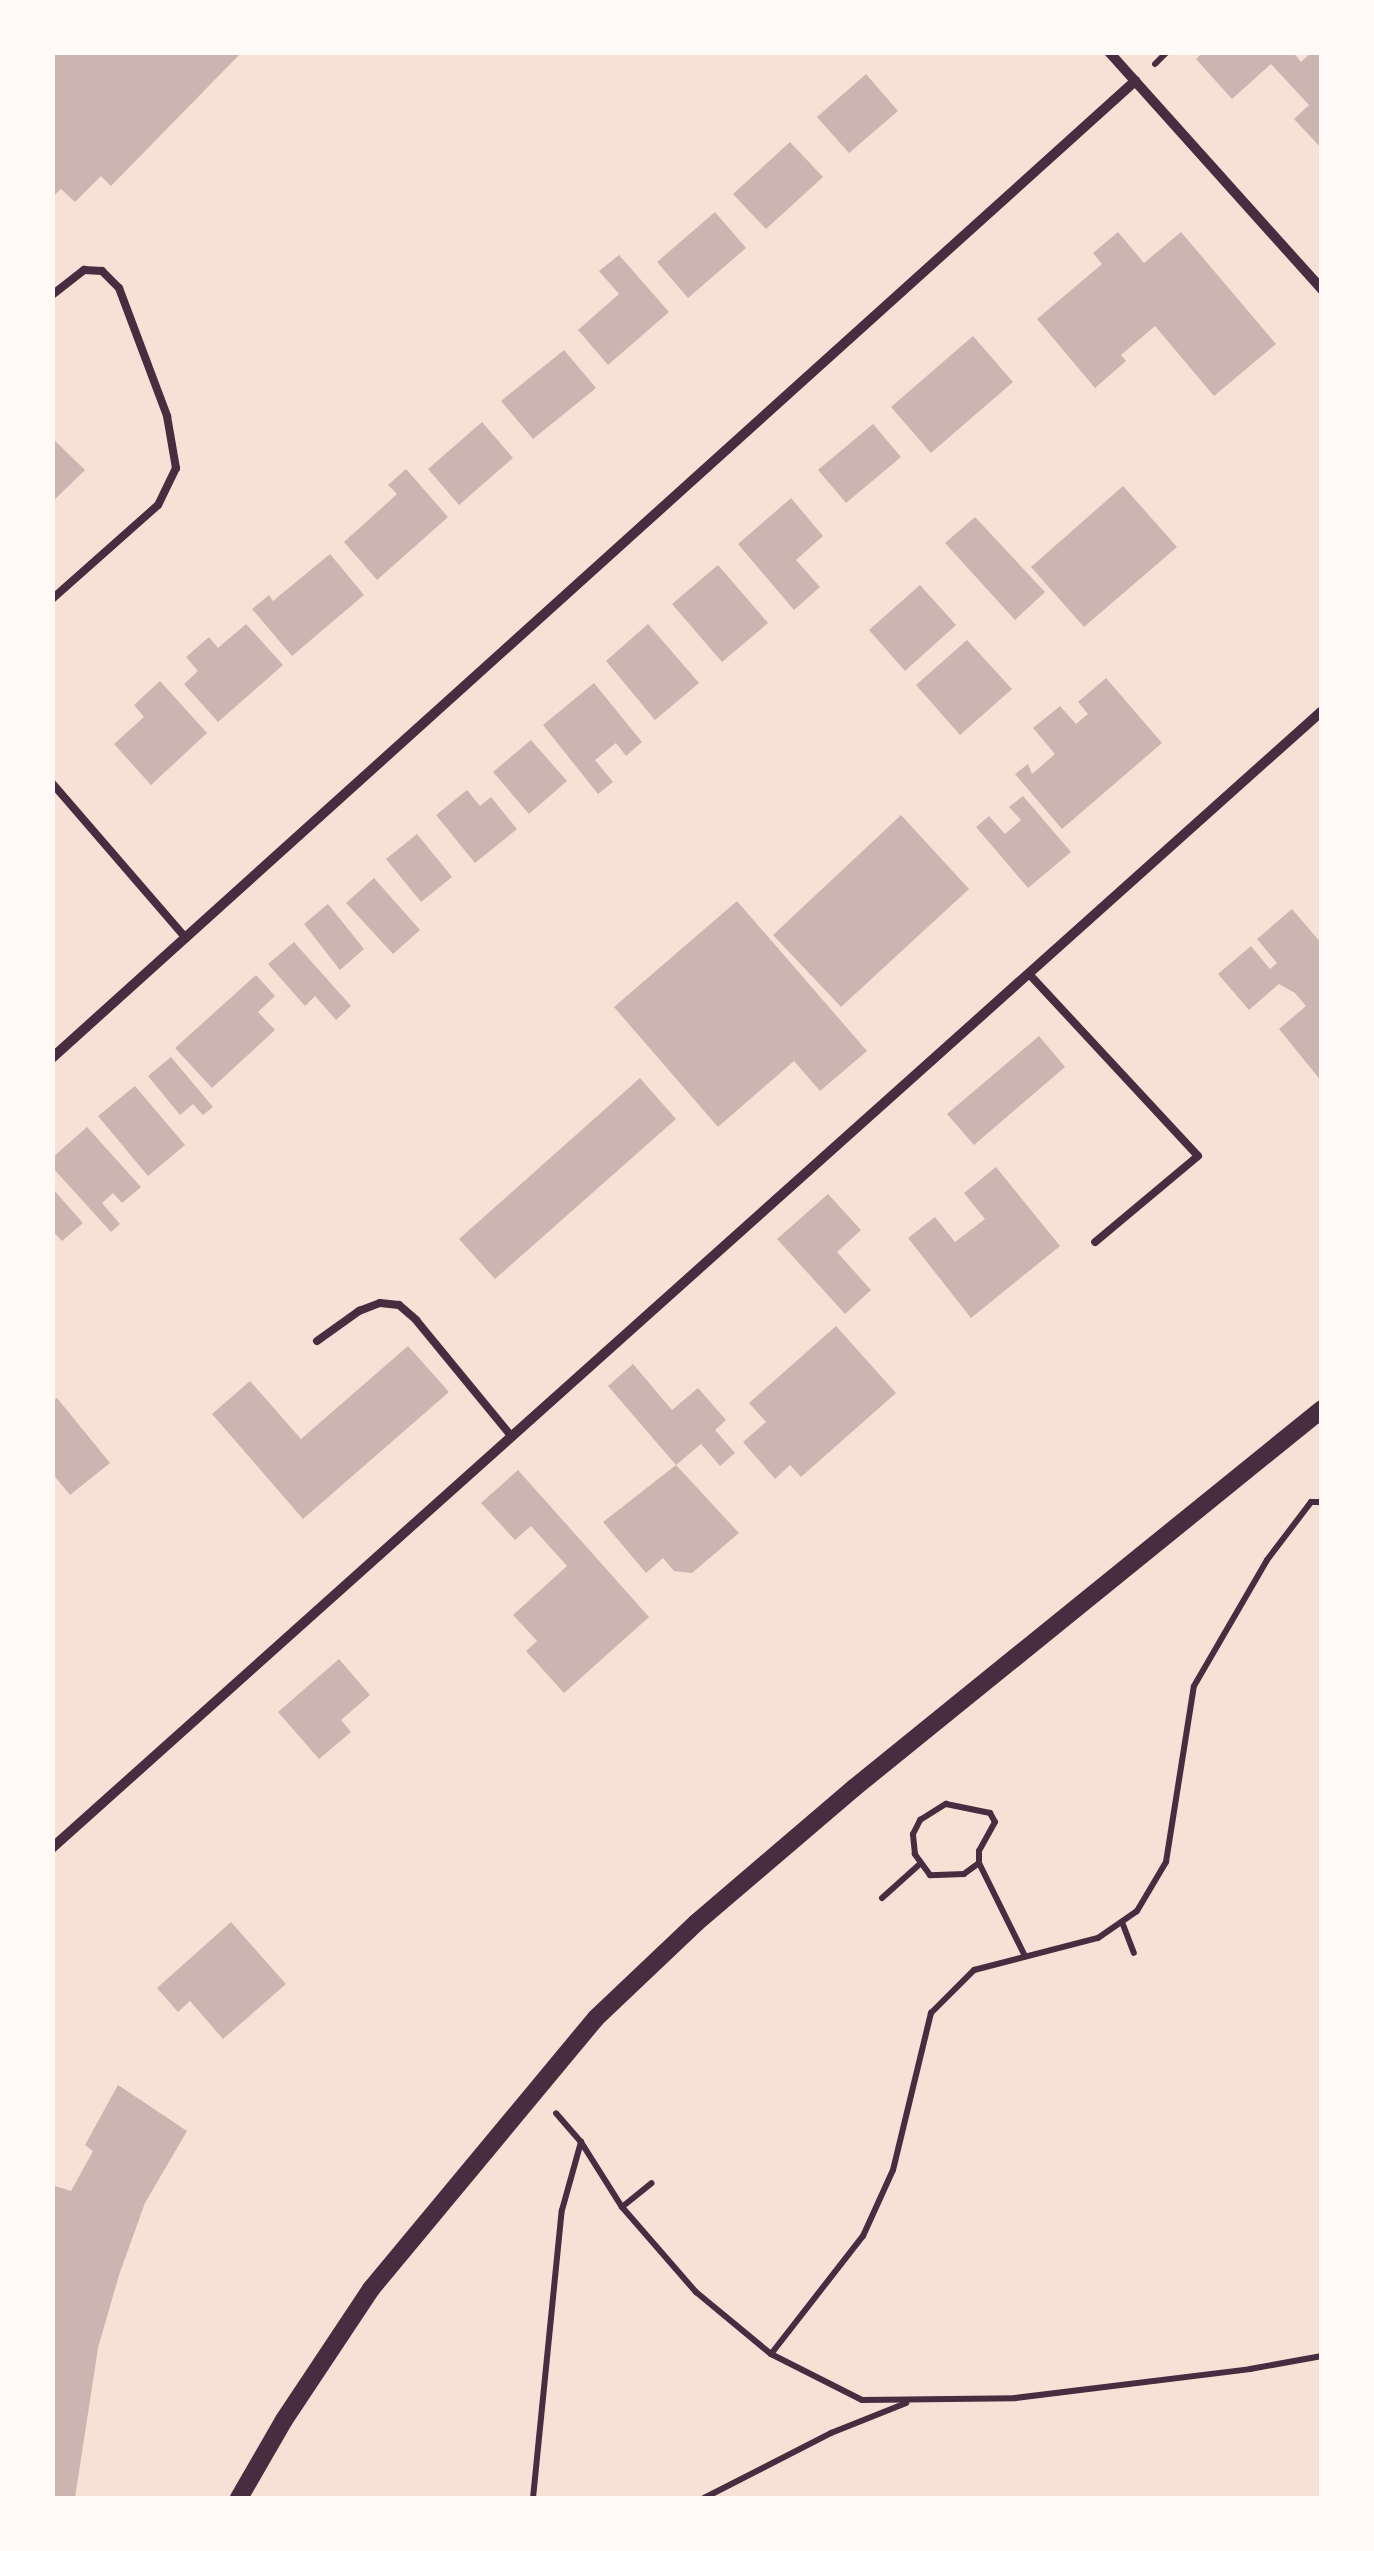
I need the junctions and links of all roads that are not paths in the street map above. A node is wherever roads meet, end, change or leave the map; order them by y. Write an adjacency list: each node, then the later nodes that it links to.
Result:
1 (1109, 52): 2 (street)
2 (1135, 81): 3 (street); 8 (street)
3 (1321, 287)
4 (52, 294): 5 (lane)
5 (52, 599)
6 (1322, 710): 9 (street)
7 (52, 783): 8 (lane)
8 (186, 938): 10 (street)
9 (1029, 974): 11 (lane); 14 (street)
10 (52, 1058)
11 (1095, 1242)
12 (317, 1341): 14 (lane)
13 (1322, 1409): 16 (street)
14 (512, 1437): 15 (street)
15 (52, 1848)
16 (239, 2498)

